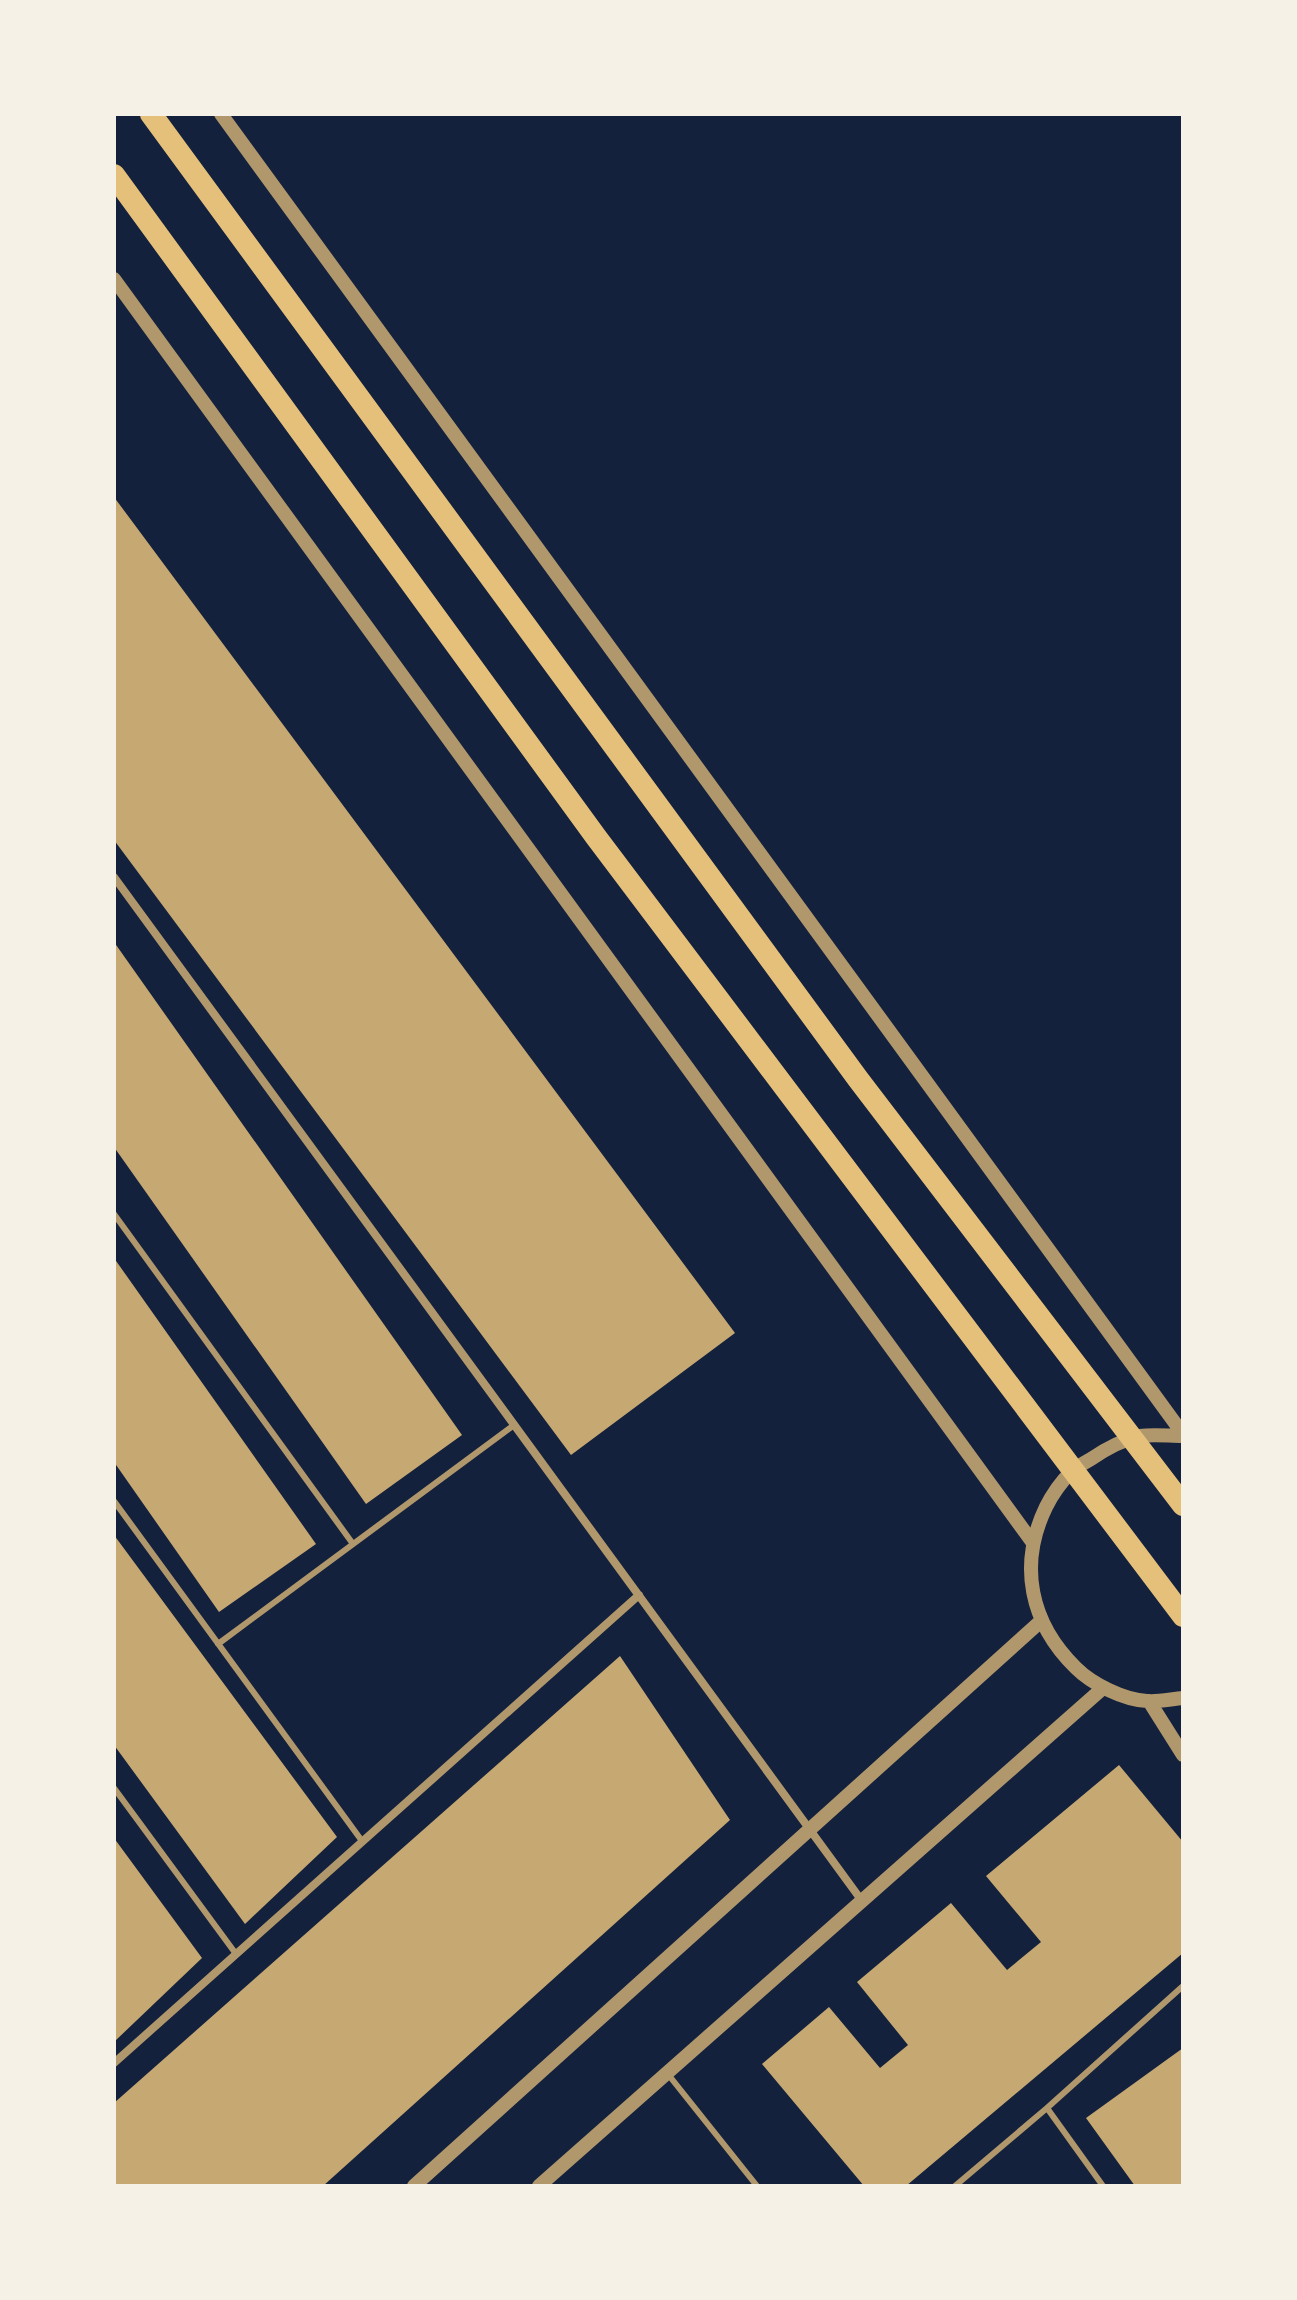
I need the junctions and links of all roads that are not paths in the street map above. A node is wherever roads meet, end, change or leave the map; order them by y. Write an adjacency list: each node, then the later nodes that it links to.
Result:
1 (151, 114): 10 (highway)
2 (221, 114): 8 (street)
3 (114, 175): 14 (highway)
4 (114, 279): 11 (street)
5 (114, 877): 7 (street)
6 (114, 1214): 12 (lane)
7 (514, 1425): 12 (lane); 13 (street)
8 (1183, 1435): 11 (street)
9 (114, 1501): 16 (lane)
10 (1183, 1505)
11 (1033, 1543): 15 (street)
12 (353, 1544): 16 (lane)
13 (639, 1595): 22 (street); 23 (street)
14 (1183, 1616)
15 (1041, 1621): 17 (street); 22 (street)
16 (218, 1644): 23 (lane)
17 (1103, 1688): 19 (street); 24 (street)
18 (1183, 1698): 19 (street)
19 (1149, 1701): 20 (street)
20 (1183, 1755)
21 (114, 1788): 25 (lane)
22 (809, 1829): 24 (street); 30 (street)
23 (362, 1841): 25 (street)
24 (862, 1901): 28 (street)
25 (236, 1954): 27 (street)
26 (1183, 1986): 29 (lane)
27 (114, 2063)
28 (667, 2073): 31 (street); 32 (lane)
29 (1047, 2108): 33 (lane); 34 (lane)
30 (419, 2184)
31 (539, 2186)
32 (757, 2186)
33 (955, 2186)
34 (1103, 2186)

